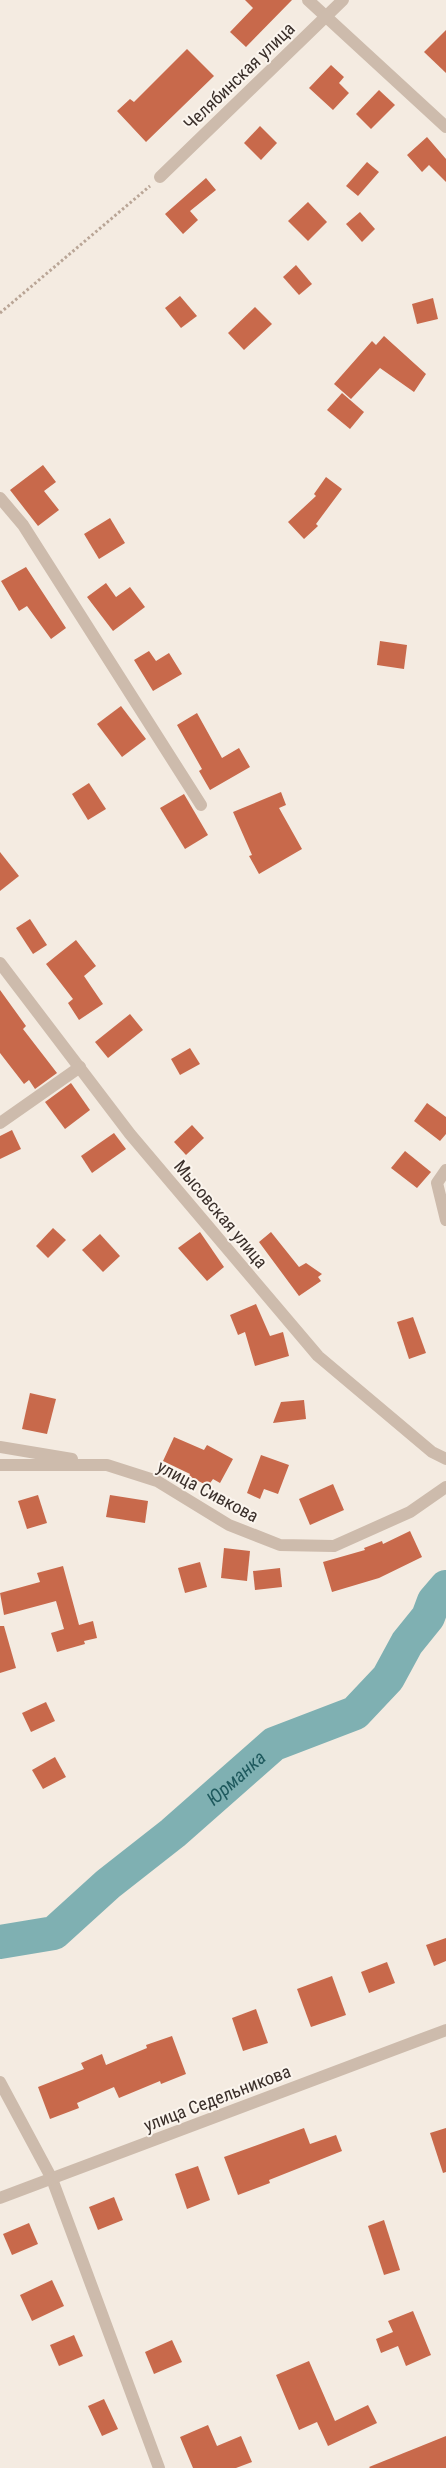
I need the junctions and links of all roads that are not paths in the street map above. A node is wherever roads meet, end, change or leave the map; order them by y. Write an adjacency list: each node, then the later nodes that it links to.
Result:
1 (308, 0): 3 (street)
2 (343, 0): 3 (street, Челябинская улица)
3 (325, 17): 4 (street); 5 (street, Челябинская улица)
4 (446, 127)
5 (160, 177)
6 (0, 498): 7 (street)
7 (201, 805)
8 (0, 963): 9 (street, Мысовская улица)
9 (80, 1068): 10 (street); 14 (street, Мысовская улица)
10 (0, 1123)
11 (446, 1170): 12 (street)
12 (446, 1220)
13 (0, 1447): 16 (street)
14 (446, 1458)
15 (0, 1465): 16 (street, улица Сивкова)
16 (107, 1465): 17 (street, улица Сивкова)
17 (446, 1487)
18 (446, 2030): 20 (street, улица Седельникова)
19 (0, 2082): 20 (street)
20 (52, 2178): 21 (street, улица Седельникова); 22 (street)
21 (0, 2198)
22 (159, 2468)

